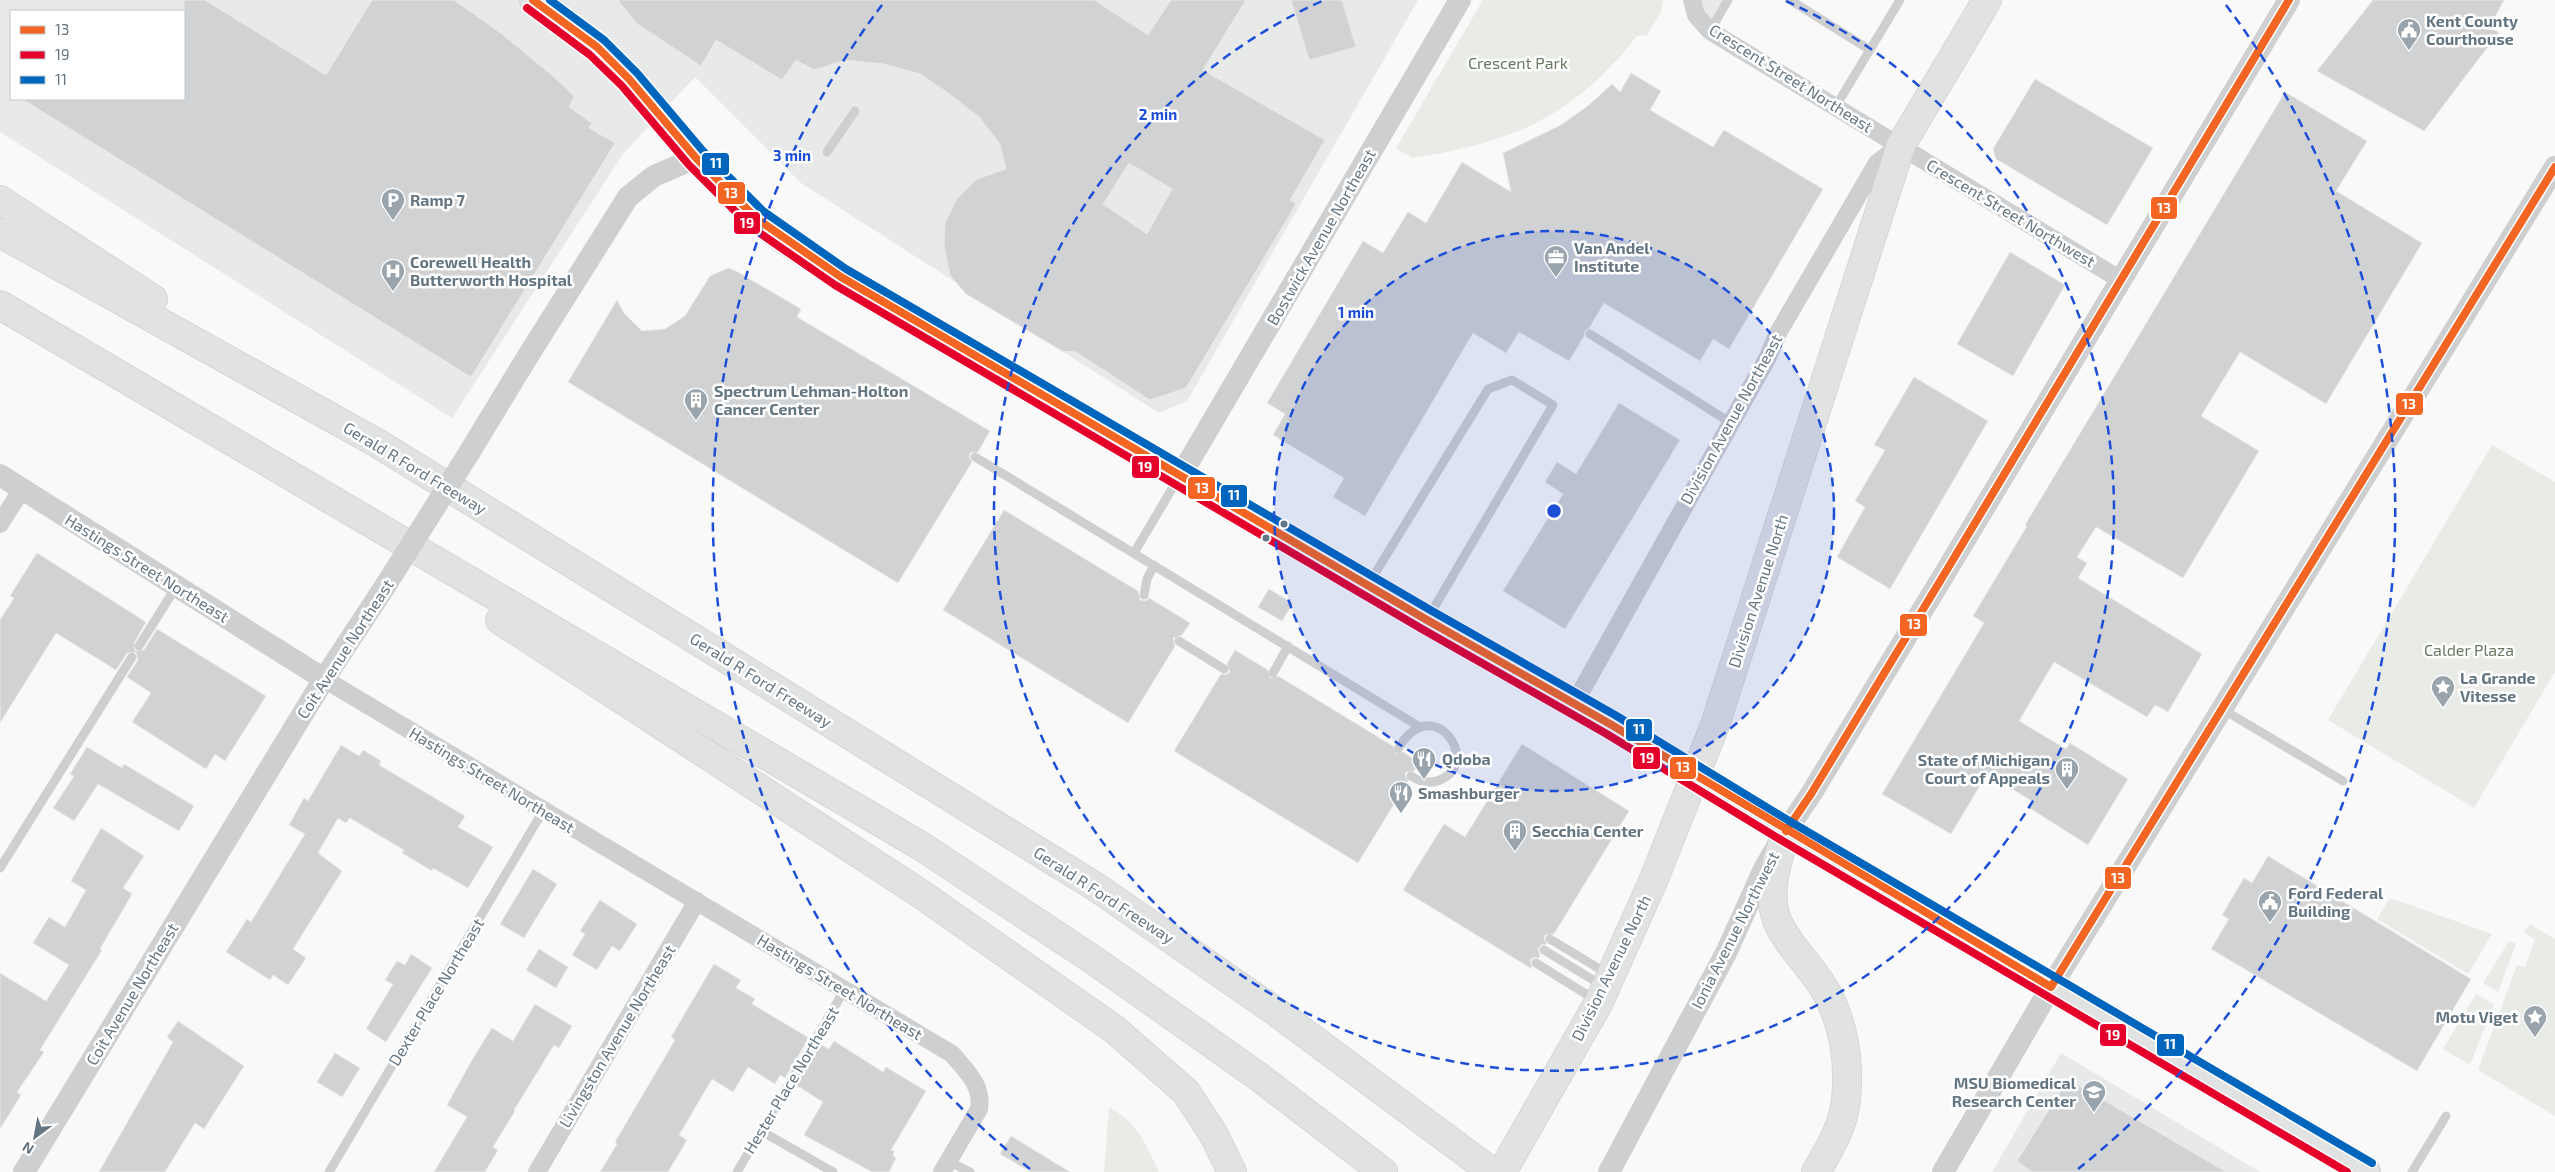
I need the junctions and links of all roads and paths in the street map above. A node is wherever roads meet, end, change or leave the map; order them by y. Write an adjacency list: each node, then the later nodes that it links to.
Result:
1 (1460, 0): 27 (street, Bostwick Avenue Northeast)
2 (1692, 0): 9 (street, Crescent Street Northeast)
3 (1728, 0): 9 (lane)
4 (1790, 0): 10 (lane)
5 (1900, 0): 10 (lane)
6 (1987, 0): 13 (main road, Division Avenue North)
7 (2288, 0): 19 (street, Ionia Avenue Northwest)
8 (536, 1): 15 (main road)
9 (1710, 31): 11 (street, Crescent Street Northeast)
10 (1870, 50): 11 (lane)
11 (1836, 106): 13 (street, Crescent Street Northeast)
12 (855, 112): 14 (lane)
13 (1901, 145): 19 (street, Crescent Street Northwest); 23 (street, Division Avenue Northeast); 57 (main road, Division Avenue North)
14 (827, 152)
15 (696, 158): 27 (main road); 42 (street, Coit Avenue Northeast, bridge)
16 (2555, 167): 44 (street)
17 (0, 200): 24 (main road)
18 (0, 233): 24 (main road, Gerald R Ford Freeway)
19 (2121, 280): 50 (street, Ionia Avenue Northwest)
20 (0, 304): 22 (main road)
21 (1590, 334): 23 (lane)
22 (188, 417): 68 (main road); 69 (main road)
23 (1731, 423): 43 (street, Division Avenue Northeast)
24 (377, 443): 70 (main road, Gerald R Ford Freeway)
25 (975, 457): 30 (lane)
26 (0, 475): 28 (street, Hastings Street Northeast)
27 (1181, 475): 30 (lane); 32 (main road)
28 (22, 489): 29 (street); 33 (street, Hastings Street Northeast)
29 (0, 524)
30 (1134, 553): 31 (lane)
31 (1154, 565): 34 (lane); 38 (lane)
32 (1368, 586): 35 (main road); 35 (lane)
33 (177, 587): 37 (lane); 42 (street, Hastings Street Northeast)
34 (1144, 595)
35 (1427, 620): 43 (main road)
36 (1179, 641): 40 (lane)
37 (139, 646)
38 (1288, 646): 41 (lane); 45 (lane)
39 (132, 657): 51 (lane)
40 (1224, 669)
41 (1272, 673)
42 (324, 680): 49 (street, Hastings Street Northeast); 62 (street, Coit Avenue Northeast)
43 (1574, 704): 50 (main road, bridge)
44 (2222, 709): 48 (lane); 56 (street)
45 (1420, 726): 46 (lane); 47 (lane)
46 (1398, 749)
47 (1411, 776)
48 (2343, 781)
49 (543, 811): 52 (street, Hastings Street Northeast); 63 (lane, Dexter Place Northeast)
50 (1786, 831): 56 (main road); 72 (street, Ionia Avenue Northwest); 73 (main road)
51 (0, 868)
52 (697, 901): 58 (street, Hastings Street Northeast); 64 (street, Livingston Avenue Northeast)
53 (1550, 939): 57 (lane)
54 (1544, 950): 57 (lane)
55 (1536, 963): 57 (lane)
56 (2051, 987): 74 (street); 75 (main road)
57 (1605, 988): 71 (main road, Division Avenue North)
58 (845, 989): 60 (lane, Hester Place Northeast); 61 (street, Hastings Street Northeast)
59 (2446, 1116): 76 (lane)
60 (761, 1131): 65 (lane, Hester Place Northeast); 66 (lane)
61 (945, 1166): 67 (lane)
62 (24, 1172)
63 (330, 1172)
64 (537, 1172)
65 (737, 1172)
66 (833, 1172)
67 (970, 1172)
68 (1232, 1172)
69 (1382, 1172)
70 (1492, 1172)
71 (1502, 1172)
72 (1609, 1172)
73 (1816, 1172)
74 (1942, 1172)
75 (2366, 1172)
76 (2412, 1172)

